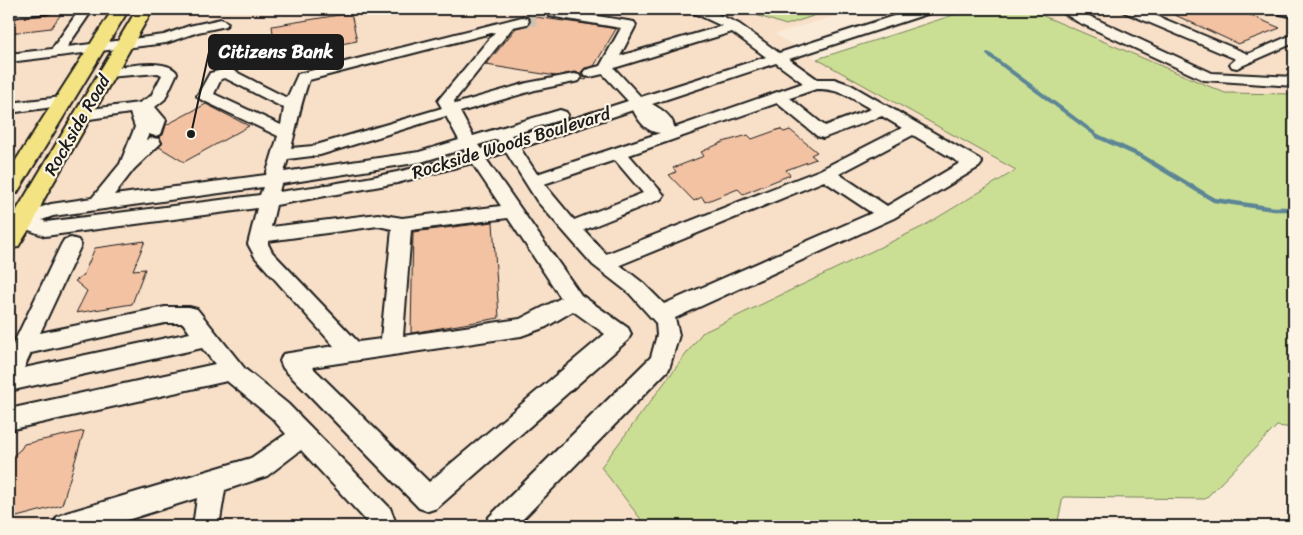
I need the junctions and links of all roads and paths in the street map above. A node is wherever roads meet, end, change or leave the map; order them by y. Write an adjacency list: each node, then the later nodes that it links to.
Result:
1 (48, 9): 12 (street)
2 (86, 9): 22 (street)
3 (121, 9): 21 (main road, Rockside Road)
4 (145, 9): 20 (main road, Rockside Road)
5 (571, 9): 13 (street)
6 (698, 9): 18 (street)
7 (895, 9): 24 (street, Rockside Woods Boulevard)
8 (928, 9): 24 (street, Rockside Woods Boulevard)
9 (1064, 9): 17 (street)
10 (1129, 9): 17 (street); 26 (street)
11 (1276, 9): 14 (street)
12 (9, 10)
13 (554, 13): 15 (street); 27 (street)
14 (1294, 13)
15 (537, 18)
16 (221, 23): 23 (street)
17 (1094, 24): 30 (street)
18 (734, 27): 24 (street); 27 (street)
19 (1294, 38): 26 (street)
20 (124, 44): 21 (street); 23 (street); 28 (main road, Rockside Road)
21 (97, 47): 22 (street); 36 (main road, Rockside Road)
22 (56, 53): 25 (street)
23 (164, 54): 28 (street); 38 (street)
24 (771, 54): 33 (street); 35 (street, Rockside Woods Boulevard)
25 (9, 58)
26 (1248, 59): 30 (street)
27 (607, 66): 29 (street); 35 (street)
28 (107, 73): 42 (main road, Rockside Road)
29 (590, 74)
30 (1209, 76): 32 (street)
31 (574, 78): 40 (street)
32 (1294, 82)
33 (814, 84): 34 (street); 41 (street)
34 (778, 96): 41 (street); 44 (street)
35 (634, 98): 44 (street); 46 (street, Rockside Woods Boulevard)
36 (62, 102): 39 (street); 54 (main road, Rockside Road)
37 (292, 106): 40 (street); 45 (street); 45 (street)
38 (141, 107): 42 (street); 50 (street); 50 (street)
39 (9, 108)
40 (451, 110): 47 (street); 49 (street)
41 (883, 110): 43 (street)
42 (83, 115): 59 (main road, Rockside Road)
43 (914, 128): 51 (street); 58 (street)
44 (668, 132): 48 (street)
45 (286, 134): 49 (street)
46 (506, 139): 47 (street, Rockside Woods Boulevard); 53 (street)
47 (473, 150): 52 (street, Rockside Woods Boulevard); 55 (street, Rockside Woods Boulevard); 57 (street)
48 (617, 152): 53 (street); 61 (street)
49 (281, 154): 52 (street)
50 (128, 165): 56 (street)
51 (826, 174): 58 (street); 65 (street)
52 (273, 180): 55 (street); 56 (street, Rockside Woods Boulevard)
53 (533, 182): 61 (street)
54 (9, 188)
55 (268, 199): 59 (street, Rockside Woods Boulevard); 62 (street)
56 (98, 203): 59 (street, Rockside Woods Boulevard)
57 (513, 211): 60 (street); 66 (street)
58 (887, 214): 67 (street)
59 (16, 221): 63 (main road, Rockside Road)
60 (402, 225): 62 (street); 69 (street)
61 (571, 228): 65 (street)
62 (260, 234): 71 (street)
63 (9, 241)
64 (71, 245): 70 (street)
65 (604, 263): 67 (street)
66 (574, 301): 69 (street); 71 (street)
67 (661, 315): 81 (street)
68 (206, 338): 70 (street); 72 (street); 74 (street)
69 (391, 345): 71 (street)
70 (23, 346): 73 (street)
71 (353, 350)
72 (232, 370): 75 (street); 76 (street)
73 (9, 376)
74 (9, 381)
75 (9, 420)
76 (303, 435): 77 (street); 80 (street)
77 (212, 482): 78 (street); 79 (street)
78 (66, 526)
79 (206, 526)
80 (384, 526)
81 (498, 526)

